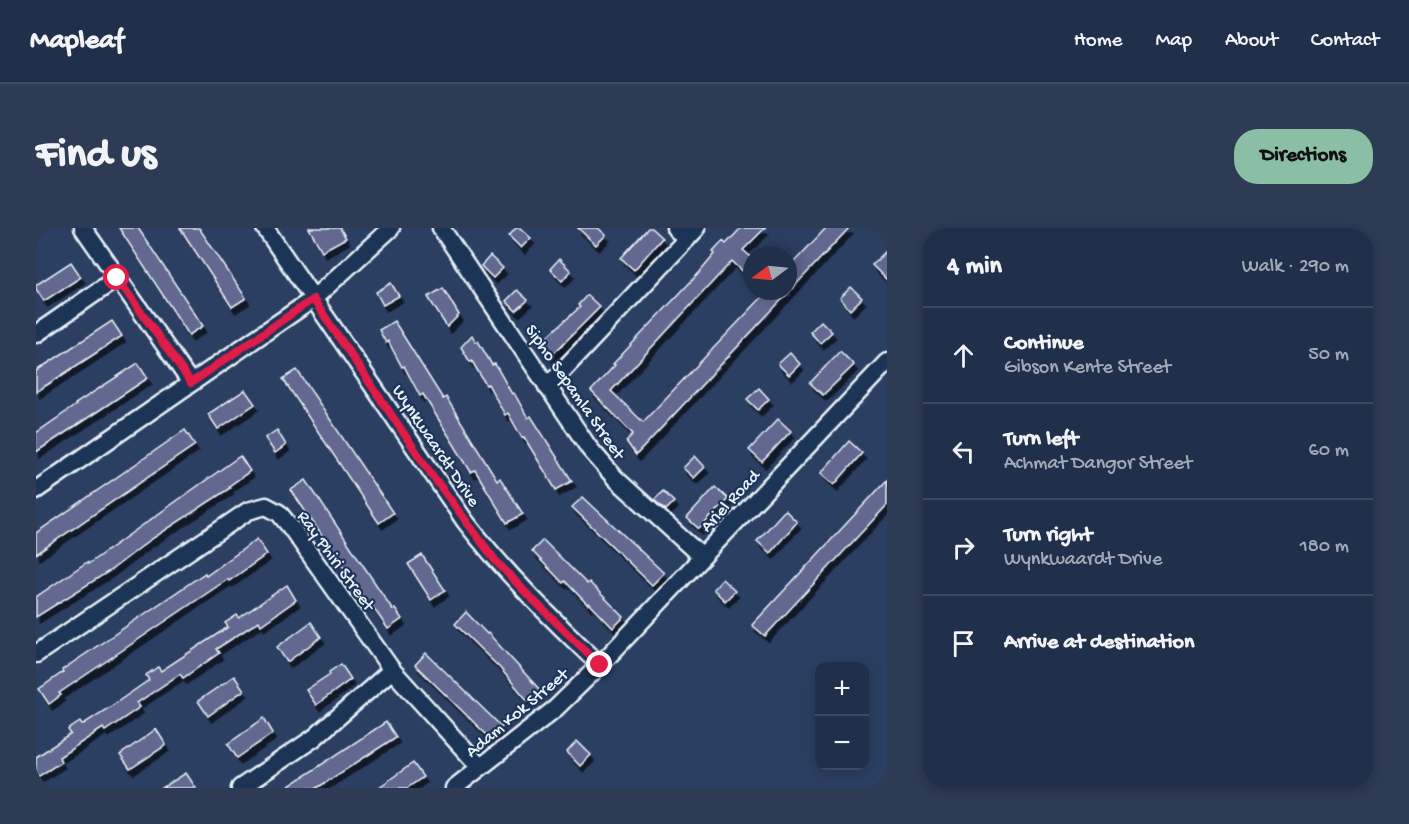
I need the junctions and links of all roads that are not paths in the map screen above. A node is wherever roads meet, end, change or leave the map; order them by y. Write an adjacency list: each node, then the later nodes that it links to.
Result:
1 (84, 228): 6 (street)
2 (265, 228): 7 (street, Wynkwaardt Drive)
3 (391, 228): 7 (street)
4 (441, 228): 11 (street, Sipho Sepamla Street)
5 (686, 232): 11 (street)
6 (117, 278): 8 (street); 10 (street)
7 (313, 299): 10 (street); 15 (street, Wynkwaardt Drive)
8 (36, 334)
9 (887, 362): 13 (street, Ariel Road)
10 (191, 383): 12 (street)
11 (547, 387): 13 (street, Sipho Sepamla Street)
12 (36, 490)
13 (702, 557): 15 (street, Ariel Road)
14 (36, 654): 16 (street, Ray Phiri Street)
15 (600, 665): 17 (street, Adam Kok Street)
16 (392, 670): 17 (street, Ray Phiri Street); 18 (street)
17 (480, 767): 19 (street, Adam Kok Street)
18 (240, 788)
19 (454, 788)

